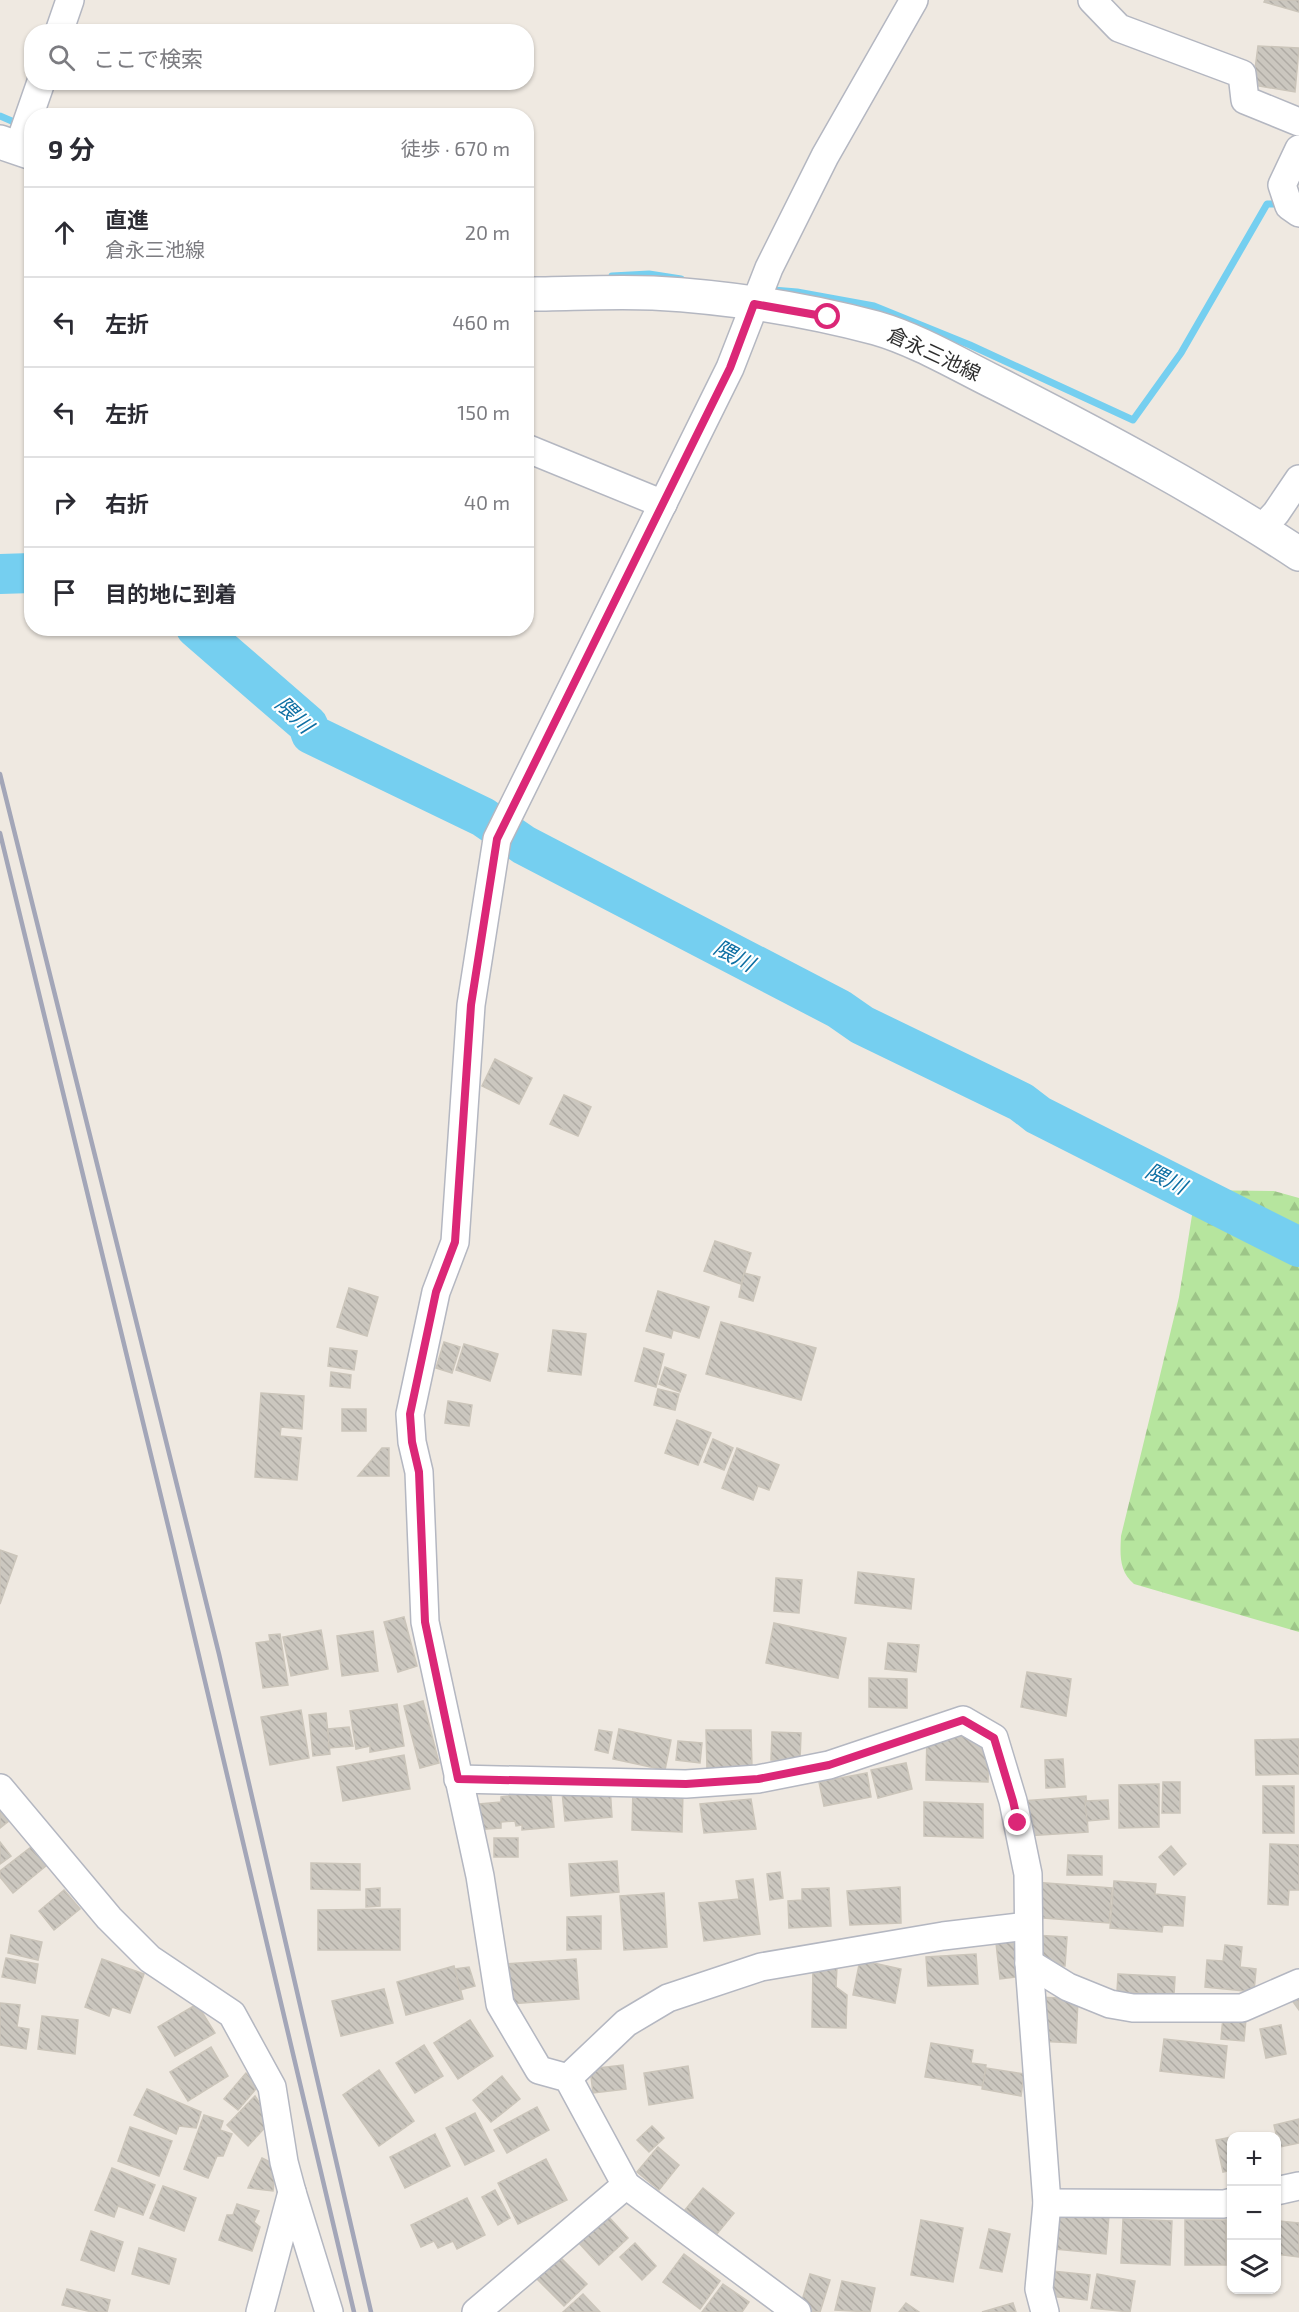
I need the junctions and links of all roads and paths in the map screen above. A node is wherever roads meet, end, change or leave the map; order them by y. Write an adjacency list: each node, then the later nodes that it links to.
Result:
1 (69, 0): 4 (street)
2 (914, 0): 13 (street)
3 (1092, 0): 7 (street)
4 (61, 24)
5 (38, 90): 6 (street)
6 (31, 108)
7 (1299, 122)
8 (24, 127): 9 (street)
9 (16, 148)
10 (1299, 149): 11 (street)
11 (1299, 213)
12 (534, 294): 13 (main road, 倉永三池線)
13 (754, 304): 16 (street); 17 (main road, 倉永三池線)
14 (534, 451): 16 (street)
15 (1299, 479): 17 (street)
16 (663, 504): 19 (street)
17 (1261, 529): 18 (main road, 倉永三池線)
18 (1299, 554)
19 (458, 1779): 21 (street); 24 (street)
20 (0, 1788): 28 (street)
21 (1028, 1926): 22 (street); 24 (street)
22 (1029, 1963): 23 (street); 29 (street)
23 (1299, 1983)
24 (568, 2078): 25 (street)
25 (626, 2185): 31 (street); 34 (street)
26 (1299, 2186): 27 (street)
27 (1281, 2190)
28 (291, 2192): 32 (street); 33 (street)
29 (1047, 2203): 30 (street); 36 (street)
30 (1227, 2203)
31 (767, 2303): 35 (street)
32 (260, 2312)
33 (329, 2312)
34 (476, 2312)
35 (797, 2312)
36 (1045, 2312)

